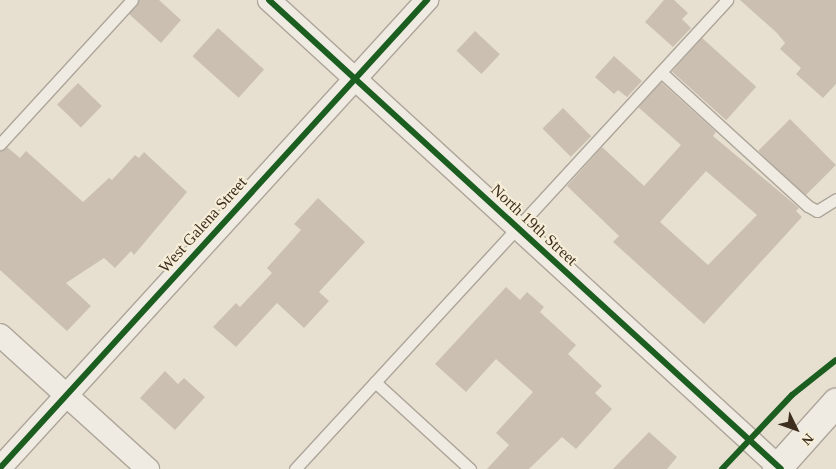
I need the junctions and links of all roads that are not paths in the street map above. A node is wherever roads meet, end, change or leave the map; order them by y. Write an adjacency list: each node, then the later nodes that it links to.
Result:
1 (132, 0): 7 (lane)
2 (269, 0): 6 (street, North 19th Street)
3 (427, 0): 6 (street, West Galena Street)
4 (727, 0): 5 (lane)
5 (661, 72): 8 (lane); 9 (lane)
6 (356, 77): 9 (street, North 19th Street); 12 (street, West Galena Street)
7 (0, 144)
8 (836, 199)
9 (517, 228): 11 (lane); 15 (street, North 19th Street)
10 (0, 335): 12 (street)
11 (375, 382): 17 (lane); 18 (lane)
12 (68, 395): 14 (street, West Galena Street); 16 (street)
13 (836, 403): 15 (main road)
14 (0, 468)
15 (779, 468)
16 (148, 469)
17 (295, 469)
18 (470, 469)

